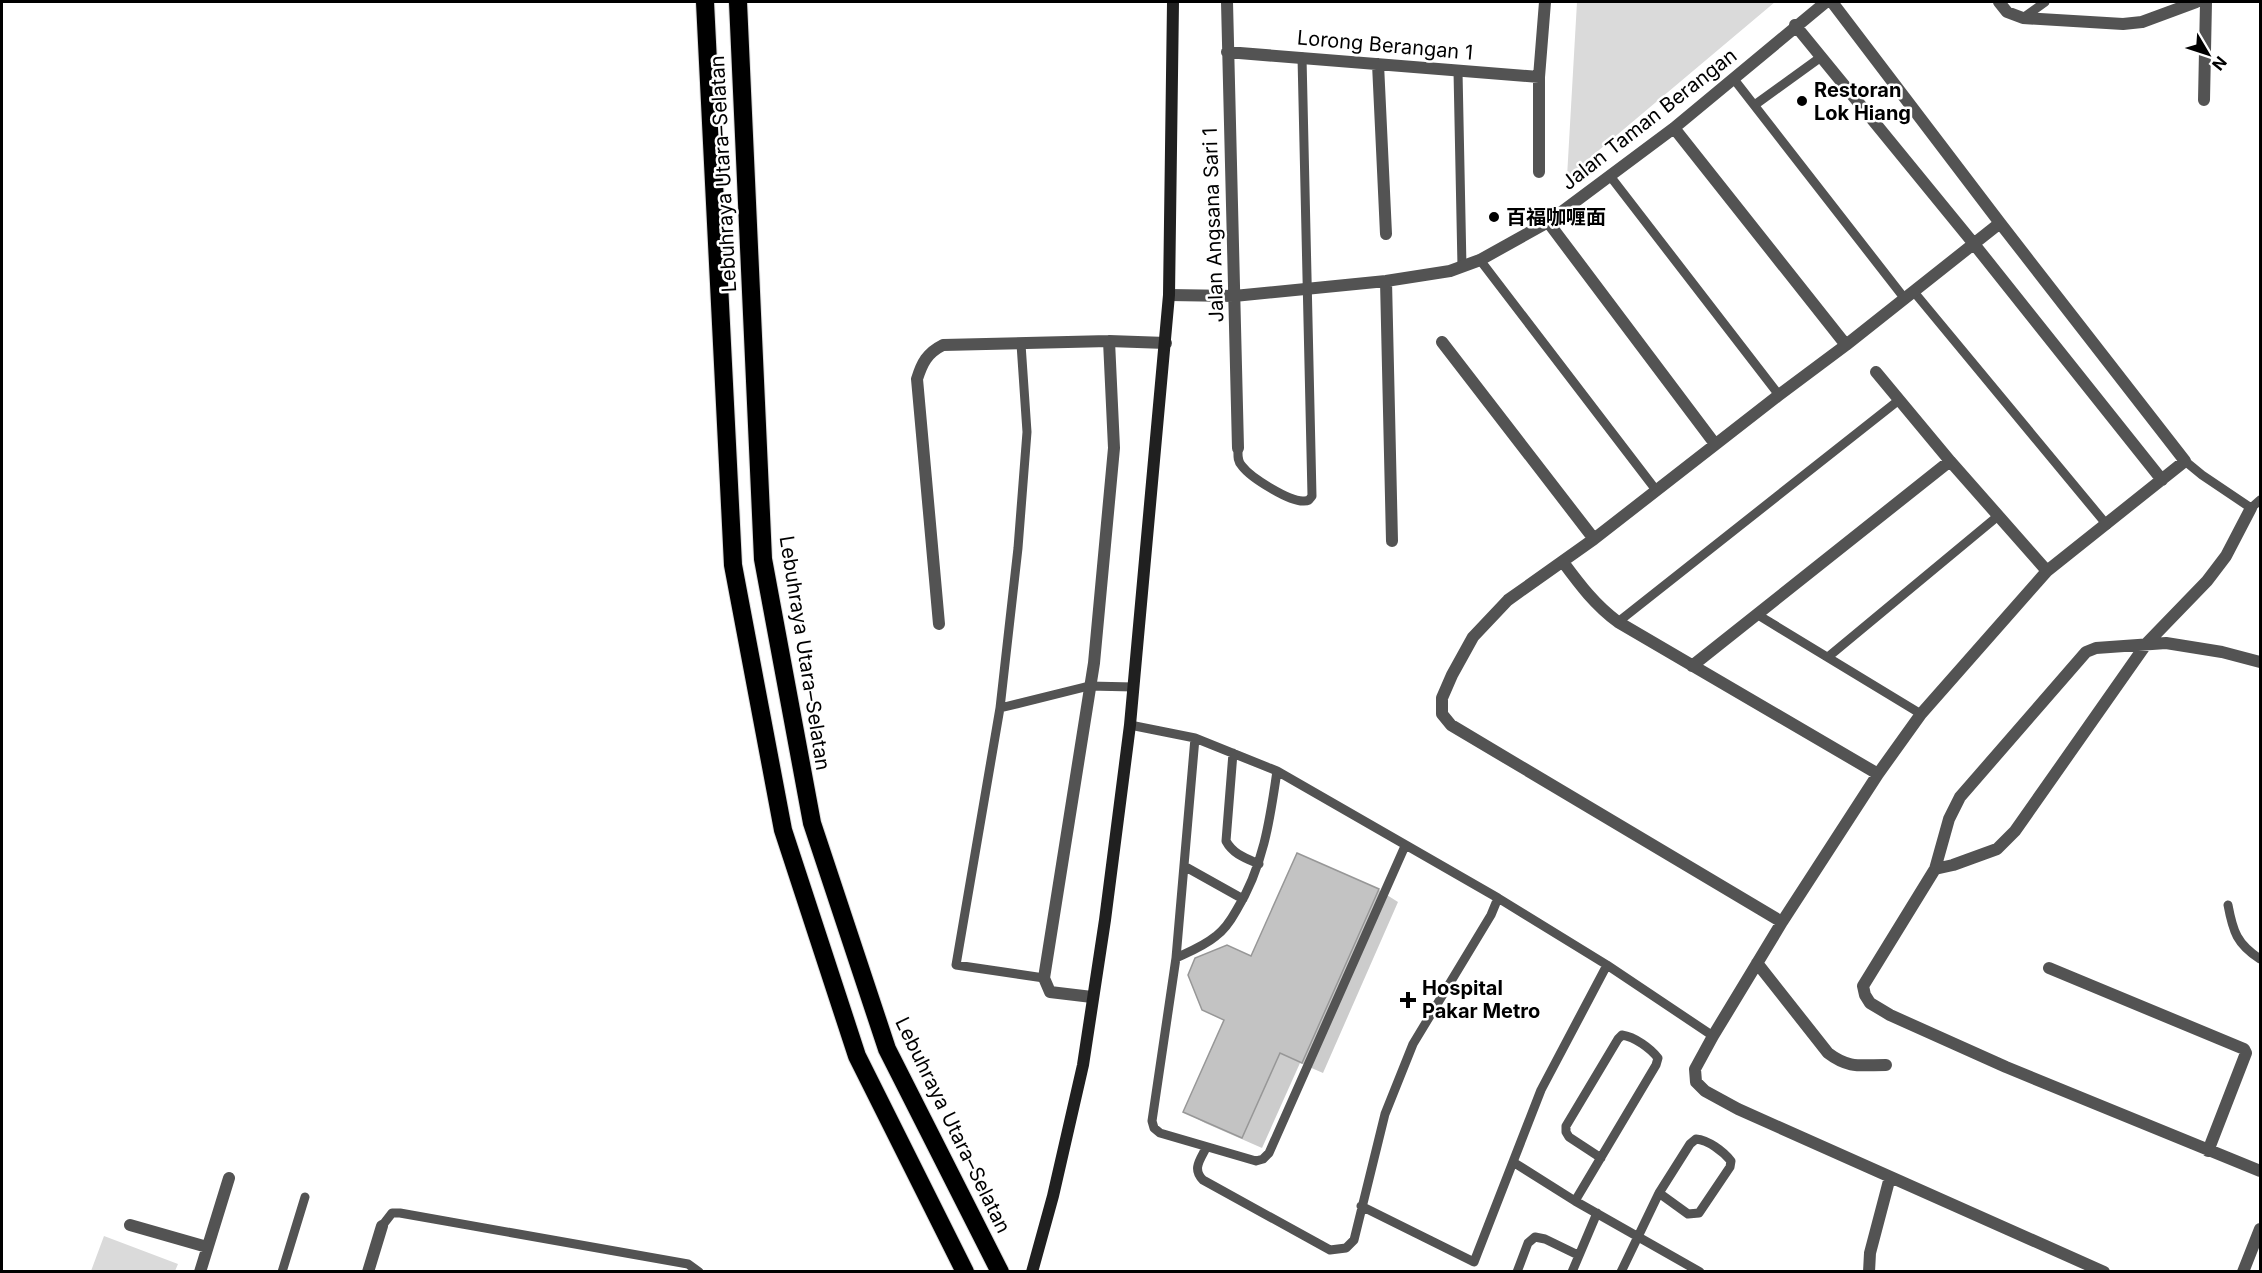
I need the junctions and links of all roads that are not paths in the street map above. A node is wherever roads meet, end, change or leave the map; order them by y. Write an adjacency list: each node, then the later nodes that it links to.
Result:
1 (705, 2): 113 (highway, Lebuhraya Utara–Selatan)
2 (738, 2): 114 (highway, Lebuhraya Utara–Selatan)
3 (1173, 2): 34 (main road)
4 (1227, 2): 14 (street, Jalan Angsana Sari 1)
5 (1545, 2): 19 (street)
6 (1826, 2): 13 (street, Jalan Taman Berangan)
7 (1832, 2): 27 (street)
8 (1999, 2): 12 (street)
9 (2045, 2): 12 (lane)
10 (2196, 2): 12 (street)
11 (2206, 2): 21 (street)
12 (2023, 18)
13 (1795, 25): 16 (street); 20 (street, Jalan Taman Berangan)
14 (1227, 52): 15 (street, Lorong Berangan 1); 35 (street, Jalan Angsana Sari 1)
15 (1302, 57): 17 (street, Lorong Berangan 1); 33 (lane)
16 (1821, 57): 22 (lane); 29 (street)
17 (1378, 64): 18 (street, Lorong Berangan 1); 28 (street)
18 (1458, 71): 19 (street, Lorong Berangan 1); 31 (lane)
19 (1539, 78): 24 (street)
20 (1733, 78): 22 (lane); 23 (street, Jalan Taman Berangan)
21 (2204, 100)
22 (1756, 104): 36 (lane)
23 (1674, 128): 25 (street, Jalan Taman Berangan); 41 (street)
24 (1539, 172)
25 (1610, 176): 26 (street, Jalan Taman Berangan); 43 (lane)
26 (1548, 222): 30 (street, Jalan Taman Berangan); 45 (street)
27 (2000, 223): 29 (street); 48 (street)
28 (1386, 234)
29 (1974, 244): 36 (street); 49 (street)
30 (1480, 260): 31 (street, Jalan Taman Berangan); 50 (lane)
31 (1462, 267): 32 (street, Jalan Taman Berangan)
32 (1386, 281): 33 (street, Jalan Taman Berangan); 55 (street)
33 (1308, 288): 35 (street, Jalan Taman Berangan); 46 (lane)
34 (1169, 295): 35 (street, Jalan Taman Berangan); 39 (main road)
35 (1234, 296): 46 (street, Jalan Angsana Sari 1)
36 (1909, 296): 41 (street); 53 (lane)
37 (1109, 341): 39 (street); 40 (street); 65 (street)
38 (1442, 342): 54 (street)
39 (1166, 343): 66 (main road)
40 (1021, 344): 60 (street); 67 (lane)
41 (1846, 345): 43 (street)
42 (1876, 372): 44 (street)
43 (1779, 394): 45 (street)
44 (1899, 400): 47 (street); 59 (lane)
45 (1715, 444): 50 (street)
46 (1238, 448)
47 (1950, 461): 52 (street); 58 (street)
48 (2185, 461): 49 (street); 51 (lane)
49 (2162, 480): 53 (street)
50 (1656, 490): 54 (street)
51 (2256, 504): 61 (street)
52 (1998, 516): 57 (street); 62 (lane)
53 (2107, 525): 57 (street)
54 (1594, 539): 56 (street)
55 (1392, 541)
56 (1563, 562): 59 (street); 81 (street)
57 (2046, 571): 68 (street)
58 (1758, 615): 62 (lane); 64 (street)
59 (1618, 622): 64 (street)
60 (939, 624)
61 (2147, 643): 63 (street); 77 (street); 77 (street)
62 (1828, 657): 68 (lane)
63 (2260, 662)
64 (1692, 666): 73 (street)
65 (1089, 686): 66 (lane); 67 (lane); 87 (street)
66 (1134, 687): 69 (main road)
67 (1000, 708): 87 (lane)
68 (1921, 714): 73 (street)
69 (1130, 725): 70 (lane); 88 (main road)
70 (1195, 738): 71 (lane); 76 (lane)
71 (1233, 753): 72 (lane); 75 (lane)
72 (1277, 771): 74 (lane); 75 (lane)
73 (1878, 774): 81 (street)
74 (1405, 846): 78 (lane); 91 (lane)
75 (1259, 864): 79 (lane)
76 (1184, 866): 79 (lane); 82 (lane)
77 (1935, 869): 92 (street)
78 (1498, 898): 85 (lane); 101 (lane)
79 (1243, 900): 82 (lane)
80 (2228, 905): 83 (lane)
81 (1782, 922): 84 (street)
82 (1176, 958): 91 (lane)
83 (2260, 959)
84 (1757, 963): 89 (street); 90 (street)
85 (1606, 965): 89 (lane); 94 (lane)
86 (2049, 968): 92 (street)
87 (1044, 978): 88 (street)
88 (1092, 997): 115 (main road)
89 (1713, 1036): 96 (street)
90 (1886, 1065)
91 (1206, 1148): 101 (lane)
92 (2208, 1151): 95 (street)
93 (1601, 1158): 93 (lane); 100 (lane)
94 (1513, 1162): 100 (lane); 101 (lane)
95 (2260, 1171)
96 (1890, 1177): 120 (street); 121 (street)
97 (229, 1178): 107 (street)
98 (1659, 1193): 98 (lane); 106 (lane)
99 (305, 1197): 110 (lane)
100 (1575, 1201): 102 (lane)
101 (1361, 1206)
102 (1598, 1213): 106 (lane); 108 (lane)
103 (130, 1225): 107 (street)
104 (382, 1226): 111 (street); 112 (lane)
105 (2260, 1229): 122 (street)
106 (1637, 1236): 118 (lane); 119 (lane)
107 (207, 1247): 109 (street)
108 (1578, 1255): 116 (lane); 117 (lane)
109 (200, 1272)
110 (282, 1272)
111 (368, 1272)
112 (699, 1272)
113 (965, 1272)
114 (1000, 1272)
115 (1032, 1272)
116 (1517, 1272)
117 (1572, 1272)
118 (1621, 1272)
119 (1700, 1272)
120 (1869, 1272)
121 (2104, 1272)
122 (2243, 1272)

